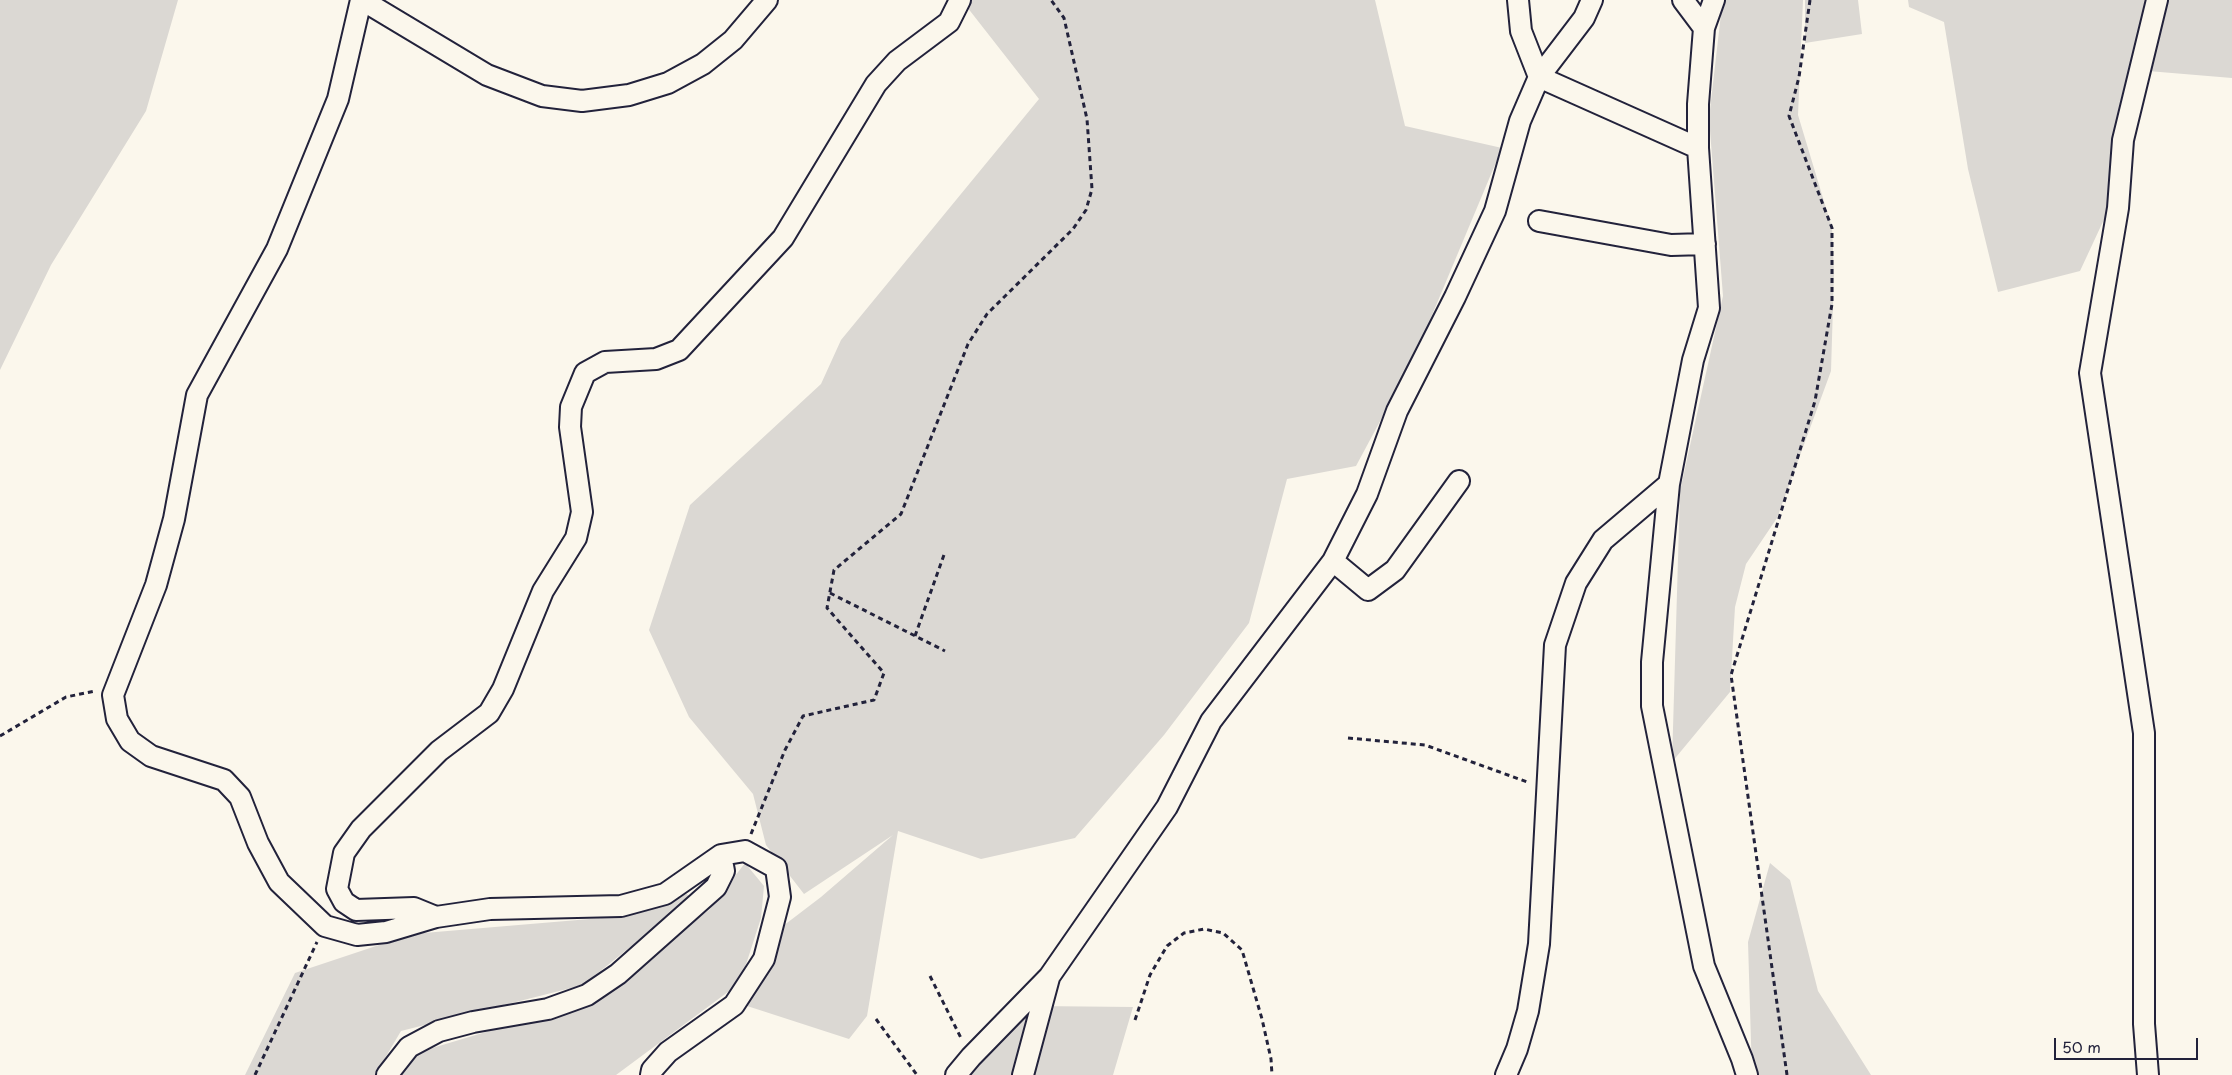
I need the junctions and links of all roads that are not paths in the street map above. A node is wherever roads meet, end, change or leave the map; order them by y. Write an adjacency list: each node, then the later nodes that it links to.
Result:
1 (361, 0): 2 (street); 18 (street)
2 (767, 0)
3 (960, 0): 18 (street)
4 (1518, 0): 10 (street)
5 (1592, 0): 10 (street)
6 (1683, 0): 9 (street)
7 (1714, 0): 9 (street)
8 (2157, 0): 26 (street)
9 (1704, 28): 11 (street)
10 (1539, 77): 11 (street); 16 (street)
11 (1698, 148): 13 (street)
12 (1539, 221): 13 (street)
13 (1705, 244): 15 (street)
14 (1459, 481): 16 (street)
15 (1669, 484): 24 (street); 25 (street)
16 (1333, 561): 19 (street)
17 (721, 855): 18 (street); 20 (street); 21 (street)
18 (436, 917)
19 (1049, 977): 22 (street); 23 (street)
20 (387, 1075)
21 (651, 1075)
22 (956, 1075)
23 (1023, 1075)
24 (1506, 1075)
25 (1747, 1075)
26 (2148, 1075)

